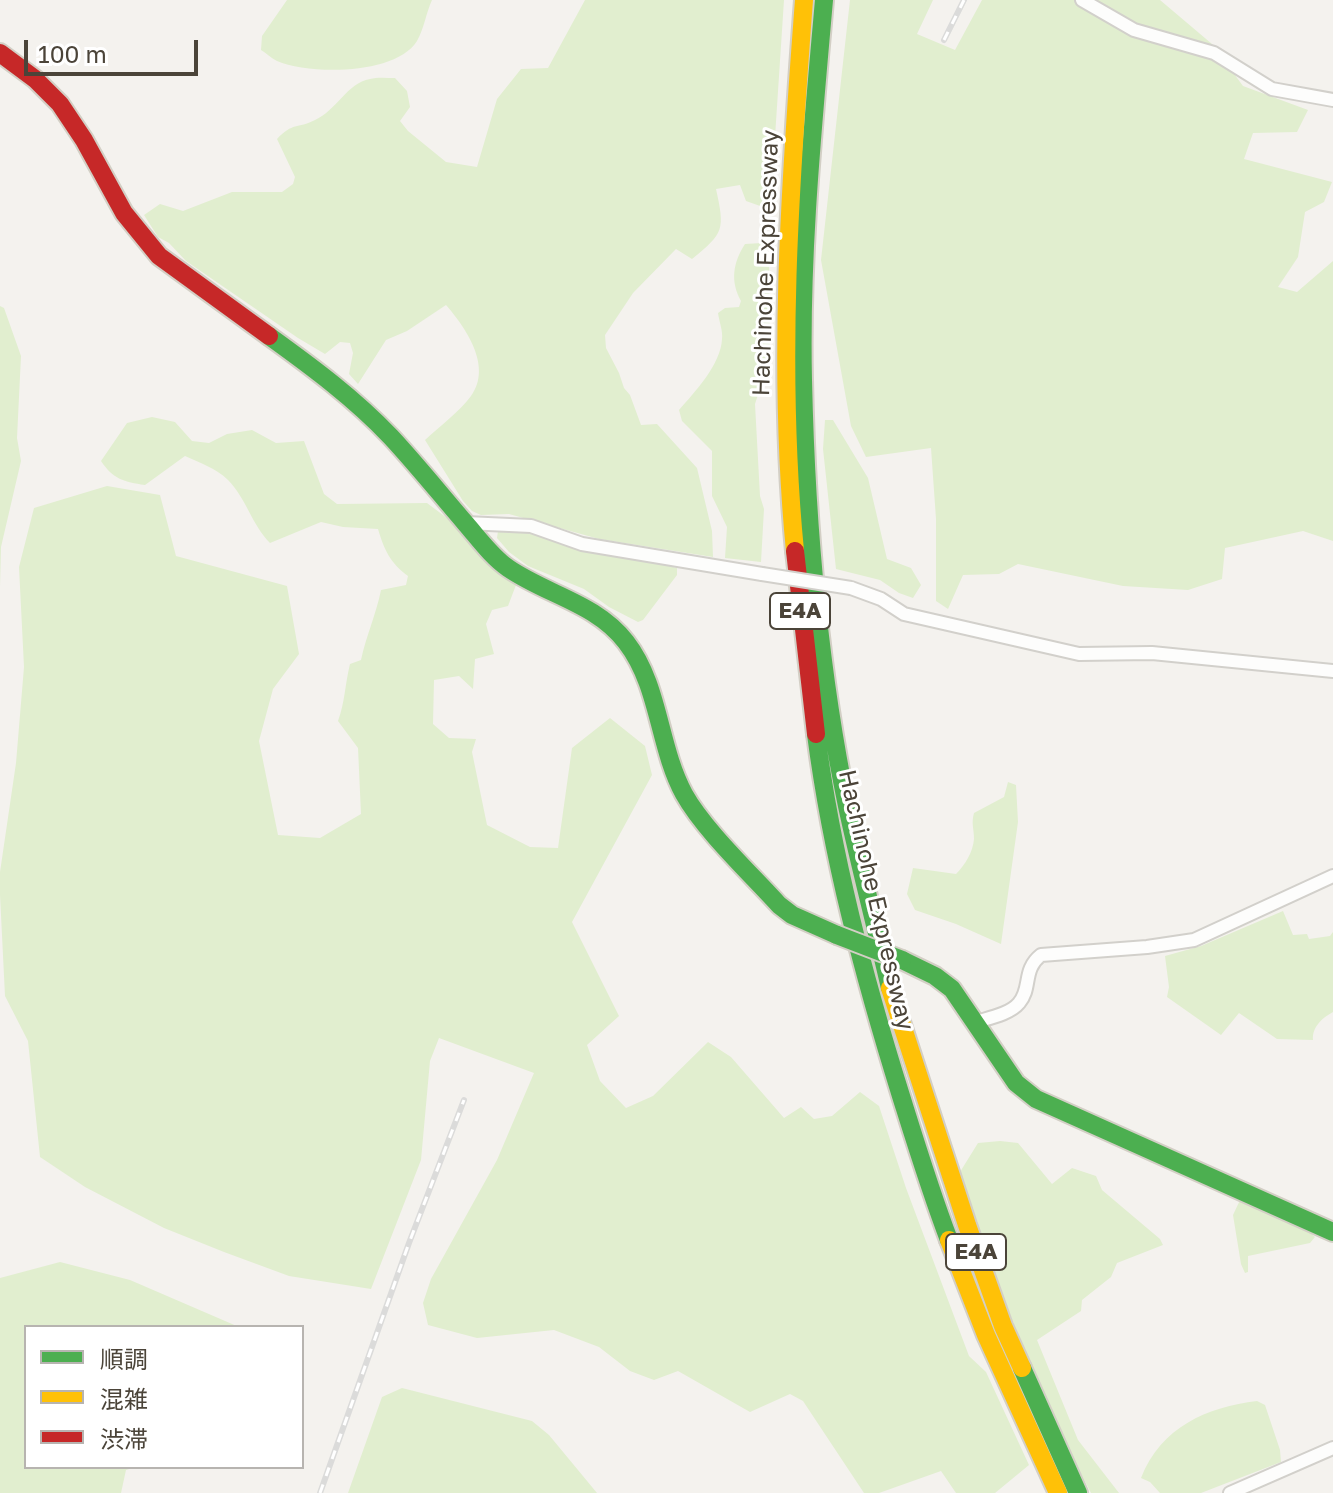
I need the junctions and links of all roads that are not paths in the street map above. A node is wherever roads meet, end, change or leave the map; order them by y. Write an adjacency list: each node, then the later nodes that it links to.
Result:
1 (804, 0): 12 (main road, Hachinohe Expressway / E4A)
2 (824, 0): 13 (main road, Hachinohe Expressway / E4A)
3 (1082, 0): 5 (street)
4 (0, 53): 6 (main road)
5 (1333, 100)
6 (466, 523): 7 (street, bridge); 9 (main road, bridge)
7 (1333, 671)
8 (1333, 876): 9 (street)
9 (976, 1022): 10 (main road)
10 (1333, 1232)
11 (1333, 1448): 14 (street)
12 (1058, 1493)
13 (1078, 1493)
14 (1230, 1493)

